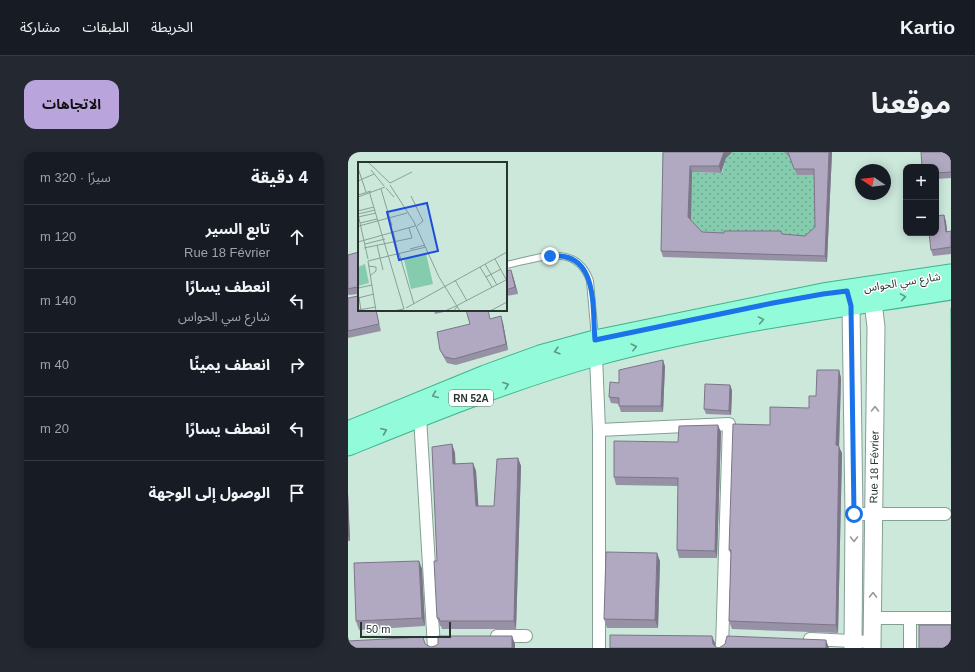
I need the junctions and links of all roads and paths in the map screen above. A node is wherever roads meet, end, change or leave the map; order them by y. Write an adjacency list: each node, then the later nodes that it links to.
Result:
1 (507, 265): 6 (lane)
2 (951, 274): 4 (main road, شارع سي الحواس / RN 52A)
3 (951, 290): 4 (main road, شارع سي الحواس / RN 52A, one-way to 3)
4 (871, 294): 5 (main road, شارع سي الحواس / RN 52A); 12 (street, Rue 18 Février, one-way to 4)
5 (849, 298): 6 (main road, شارع سي الحواس / RN 52A); 11 (street, Rue 18 Février)
6 (595, 348): 7 (main road, RN 52A, one-way to 6); 8 (street); 9 (main road, RN 52A, one-way to 9)
7 (420, 417): 10 (main road, RN 52A, one-way to 7); 25 (street)
8 (599, 430): 17 (street); 24 (street)
9 (348, 431)
10 (348, 446)
11 (854, 514): 12 (street); 26 (street, Rue 18 Février, one-way to 26)
12 (874, 514): 13 (street); 14 (street, Rue 18 Février, one-way to 12)
13 (945, 514)
14 (872, 618): 15 (street); 27 (street, Rue 18 Février)
15 (910, 618): 16 (street); 29 (street)
16 (951, 618)
17 (599, 635): 18 (street); 28 (street)
18 (614, 635)
19 (488, 636): 20 (street)
20 (526, 636)
21 (737, 636): 24 (street)
22 (418, 638): 25 (street)
23 (799, 639): 26 (street)
24 (719, 640)
25 (436, 641)
26 (853, 644): 27 (street)
27 (872, 645)
28 (599, 648)
29 (910, 648)

